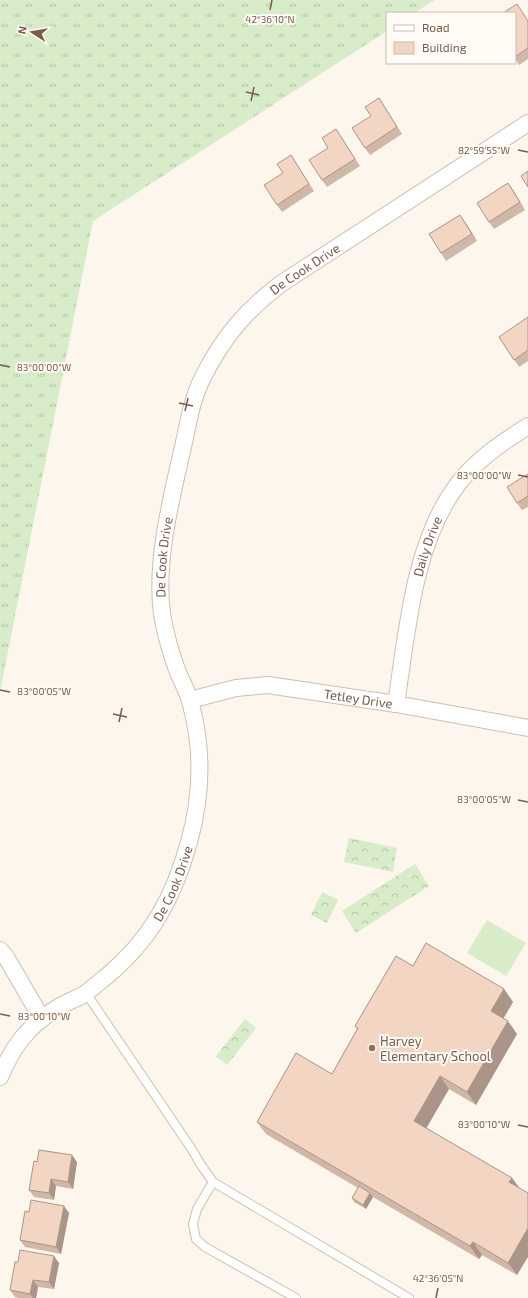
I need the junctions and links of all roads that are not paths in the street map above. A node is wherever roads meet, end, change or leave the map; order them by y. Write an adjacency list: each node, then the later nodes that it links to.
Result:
1 (528, 123): 3 (street, De Cook Drive)
2 (528, 426): 4 (street, Daily Drive)
3 (190, 700): 4 (street, Tetley Drive); 7 (street, De Cook Drive)
4 (396, 704): 5 (street, Tetley Drive)
5 (528, 728)
6 (0, 950): 8 (street)
7 (86, 993): 8 (street, De Cook Drive); 10 (lane)
8 (42, 1018): 9 (street, De Cook Drive)
9 (0, 1077)
10 (213, 1182): 11 (lane); 12 (lane)
11 (404, 1297)
12 (296, 1298)

